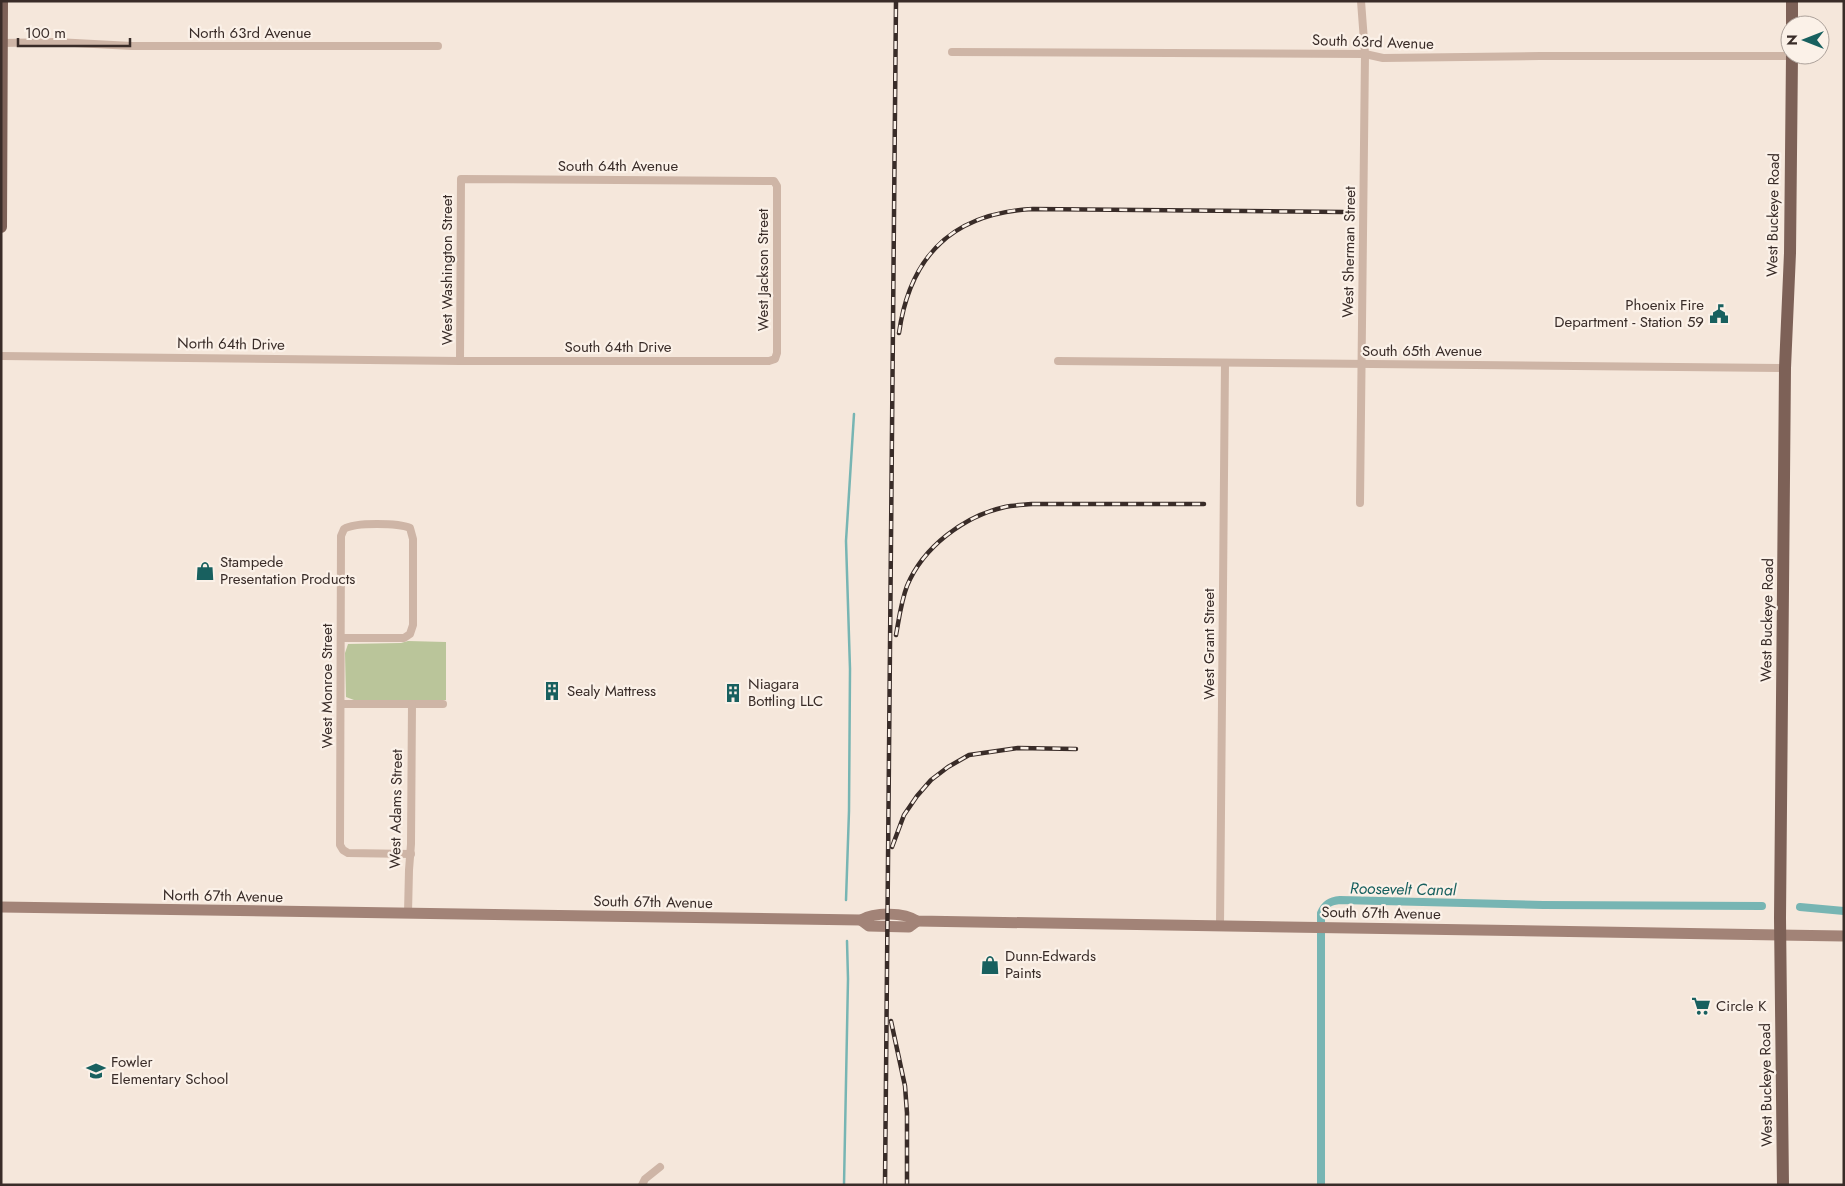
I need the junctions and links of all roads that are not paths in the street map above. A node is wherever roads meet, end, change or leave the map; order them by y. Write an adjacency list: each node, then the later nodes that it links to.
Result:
1 (2, 1): 5 (main road)
2 (1361, 1): 8 (street, West Sherman Street)
3 (1792, 1): 4 (main road)
4 (1792, 15)
5 (2, 43): 6 (street, North 63rd Avenue); 13 (main road)
6 (438, 46)
7 (952, 52): 8 (street, South 63rd Avenue)
8 (1366, 54): 9 (street, South 63rd Avenue); 19 (street, West Sherman Street)
9 (1780, 56)
10 (1792, 65): 20 (main road, West Buckeye Road)
11 (460, 179): 12 (street, South 64th Avenue); 16 (street, West Washington Street)
12 (774, 181): 15 (street, West Jackson Street)
13 (1, 227)
14 (1, 356): 16 (street, North 64th Drive)
15 (775, 359): 16 (street, South 64th Drive)
16 (460, 361)
17 (1058, 361): 18 (street, South 65th Avenue)
18 (1225, 363): 19 (street, South 65th Avenue); 30 (street, West Grant Street)
19 (1362, 365): 20 (street, South 65th Avenue); 21 (street, West Sherman Street)
20 (1785, 368): 31 (main road, West Buckeye Road)
21 (1360, 504)
22 (341, 638): 22 (street, West Monroe Street); 23 (street, West Monroe Street)
23 (341, 704): 24 (street); 26 (street, West Monroe Street)
24 (412, 704): 25 (street); 26 (street, West Adams Street)
25 (443, 704)
26 (411, 854): 28 (street, West Adams Street)
27 (1, 907): 28 (main road, North 67th Avenue)
28 (408, 914): 29 (main road, North 67th Avenue)
29 (444, 914): 30 (main road, South 67th Avenue)
30 (1220, 925): 31 (main road, South 67th Avenue)
31 (1780, 936): 32 (main road, South 67th Avenue); 35 (main road, West Buckeye Road)
32 (1844, 936)
33 (660, 1167): 34 (street)
34 (642, 1185)
35 (1783, 1185)

